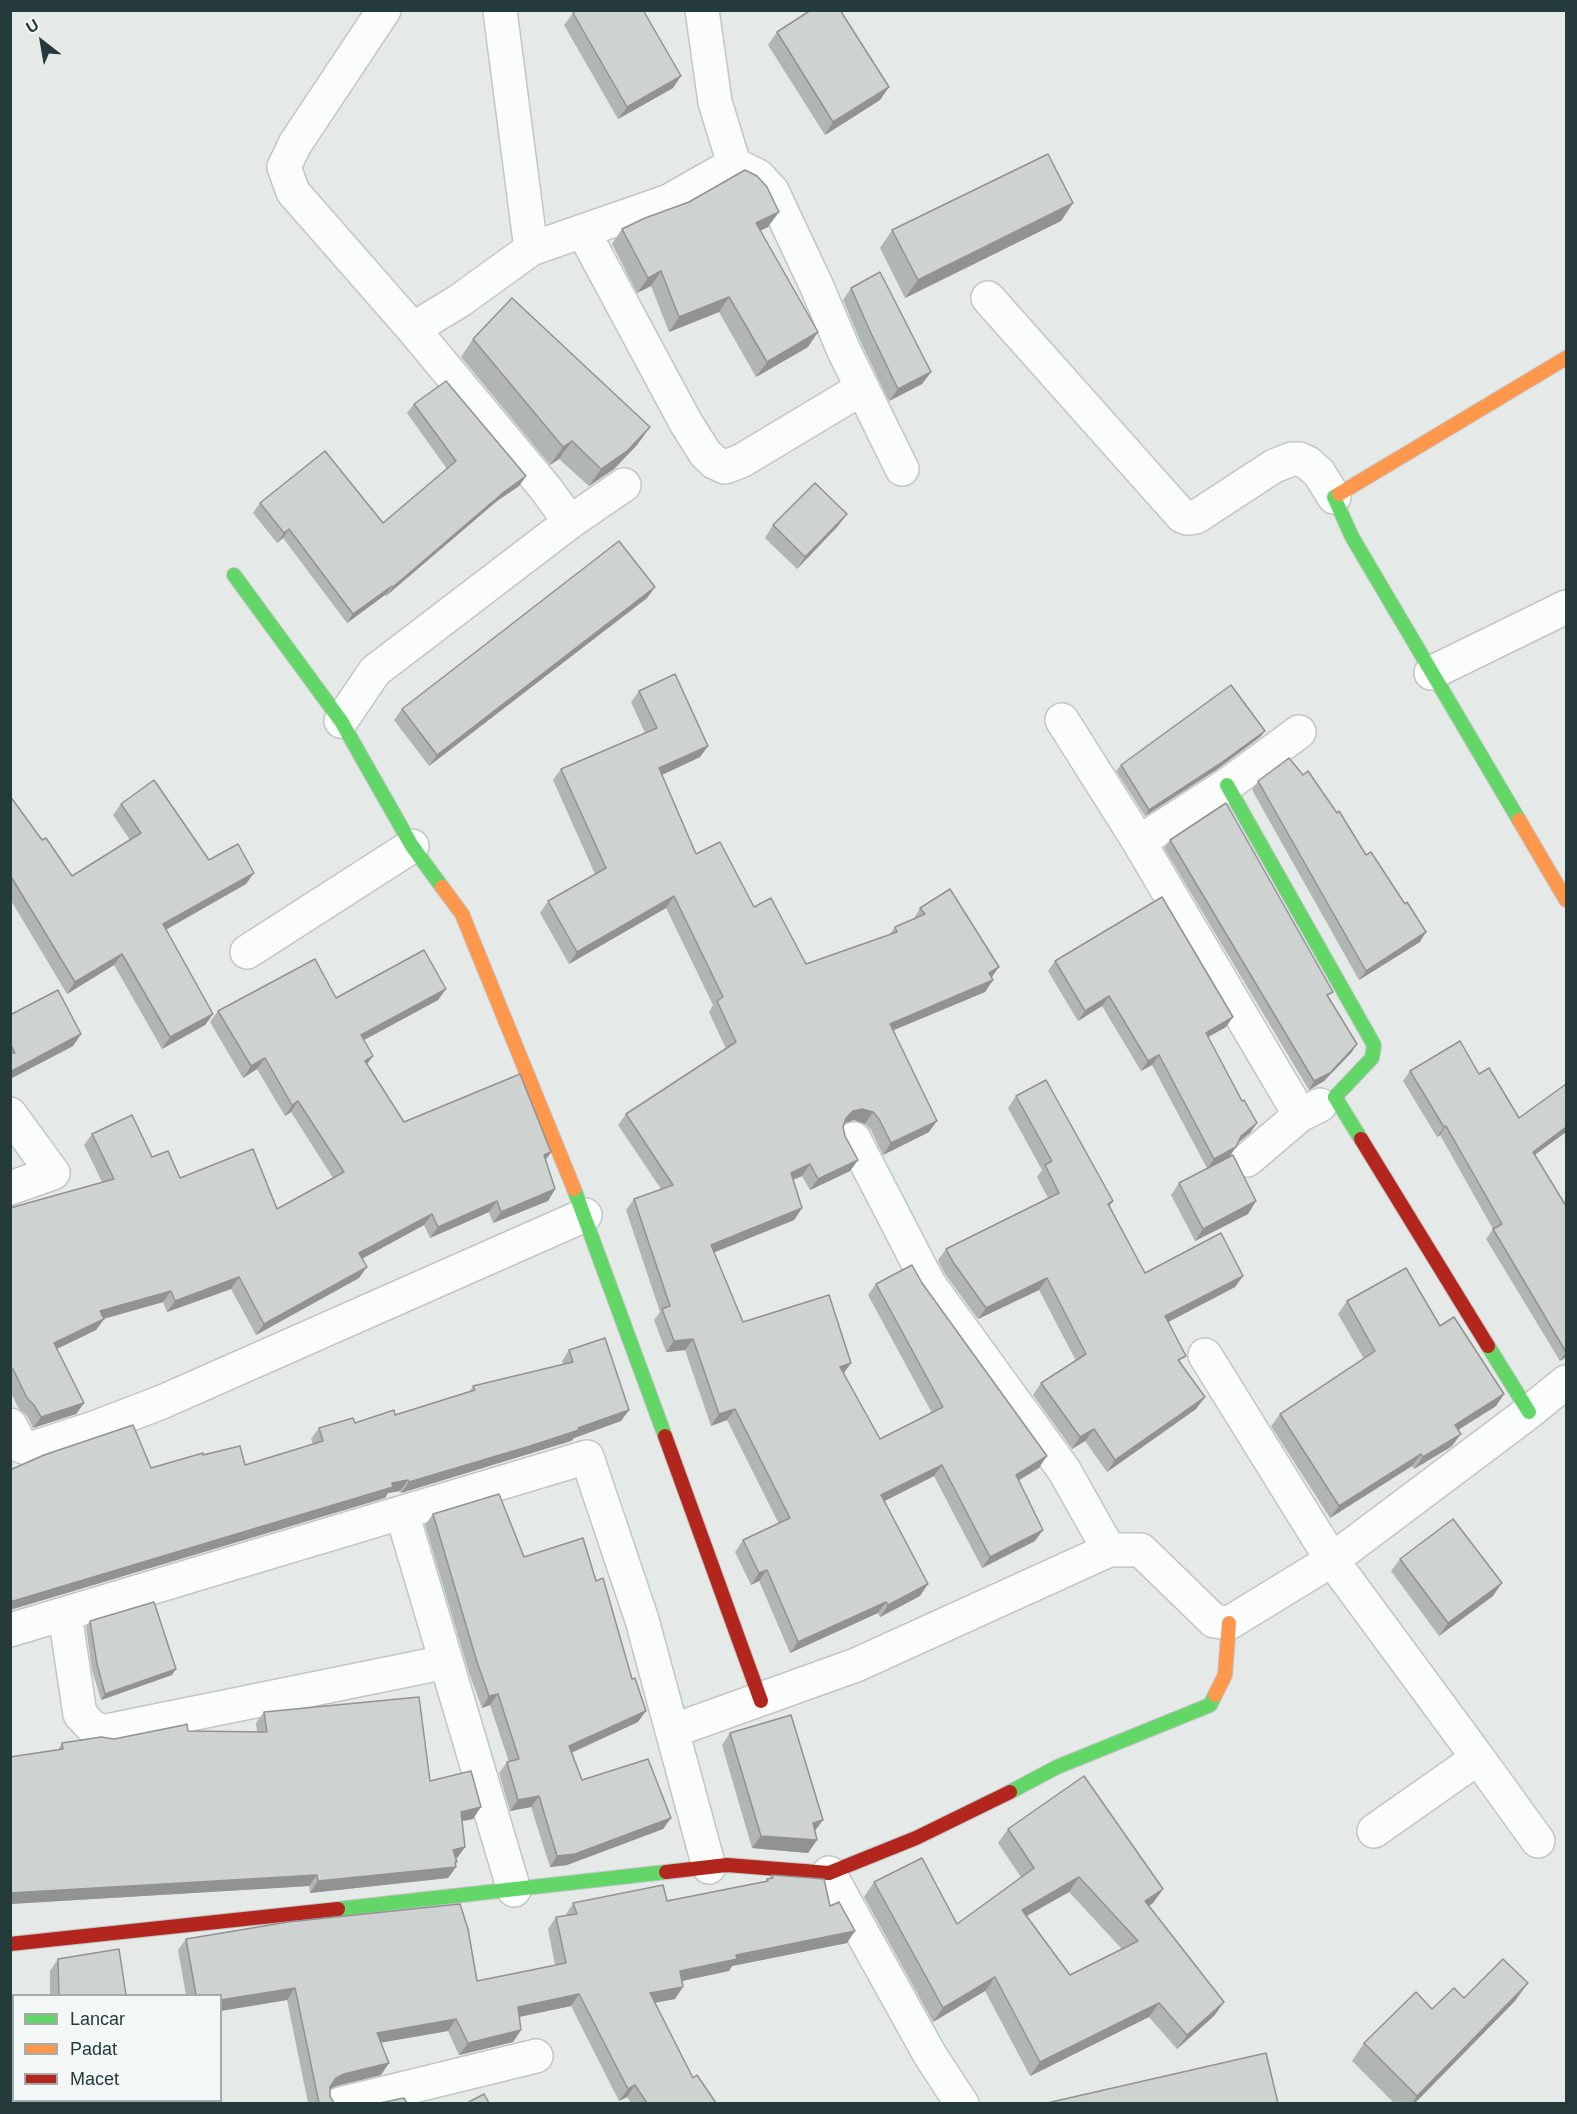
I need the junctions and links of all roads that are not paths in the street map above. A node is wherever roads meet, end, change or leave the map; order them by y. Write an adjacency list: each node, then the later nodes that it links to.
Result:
1 (384, 10): 8 (street)
2 (702, 10): 4 (street)
3 (500, 11): 6 (street)
4 (734, 164): 5 (street); 10 (street)
5 (583, 231): 6 (street); 10 (street)
6 (531, 249): 8 (street)
7 (988, 298): 13 (street)
8 (413, 329): 14 (street)
9 (1566, 358): 13 (street)
10 (861, 389): 11 (street)
11 (902, 469)
12 (624, 485): 14 (street)
13 (1334, 497): 17 (street)
14 (570, 522): 19 (street)
15 (234, 575): 19 (street)
16 (1566, 607): 17 (street)
17 (1431, 673): 24 (street)
18 (1062, 720): 22 (street)
19 (341, 721): 23 (street)
20 (1299, 732): 21 (street)
21 (1227, 784): 22 (street); 26 (street)
22 (1139, 842): 28 (street)
23 (412, 846): 25 (street); 32 (street)
24 (1566, 900)
25 (247, 952)
26 (1335, 1097): 28 (street); 35 (street)
27 (10, 1114): 31 (street)
28 (1300, 1115): 30 (street)
29 (854, 1139): 38 (street)
30 (1247, 1160)
31 (10, 1188)
32 (585, 1215): 36 (street); 44 (street)
33 (1205, 1355): 39 (street)
34 (1566, 1382): 35 (street)
35 (1529, 1412): 39 (street)
36 (10, 1425)
37 (402, 1513): 40 (street); 43 (street); 45 (street)
38 (1109, 1550): 41 (street); 44 (street)
39 (1332, 1560): 41 (street); 46 (street)
40 (65, 1615): 42 (street); 43 (street)
41 (1228, 1623): 50 (street)
42 (10, 1630)
43 (446, 1662): 51 (street)
44 (761, 1701): 45 (street)
45 (672, 1731): 49 (street)
46 (1478, 1758): 47 (street); 48 (street)
47 (1374, 1831)
48 (1538, 1841)
49 (709, 1867): 50 (street); 51 (street)
50 (830, 1873): 55 (street)
51 (514, 1890): 52 (street)
52 (10, 1944)
53 (536, 2056): 54 (street)
54 (340, 2103)
55 (962, 2103)

